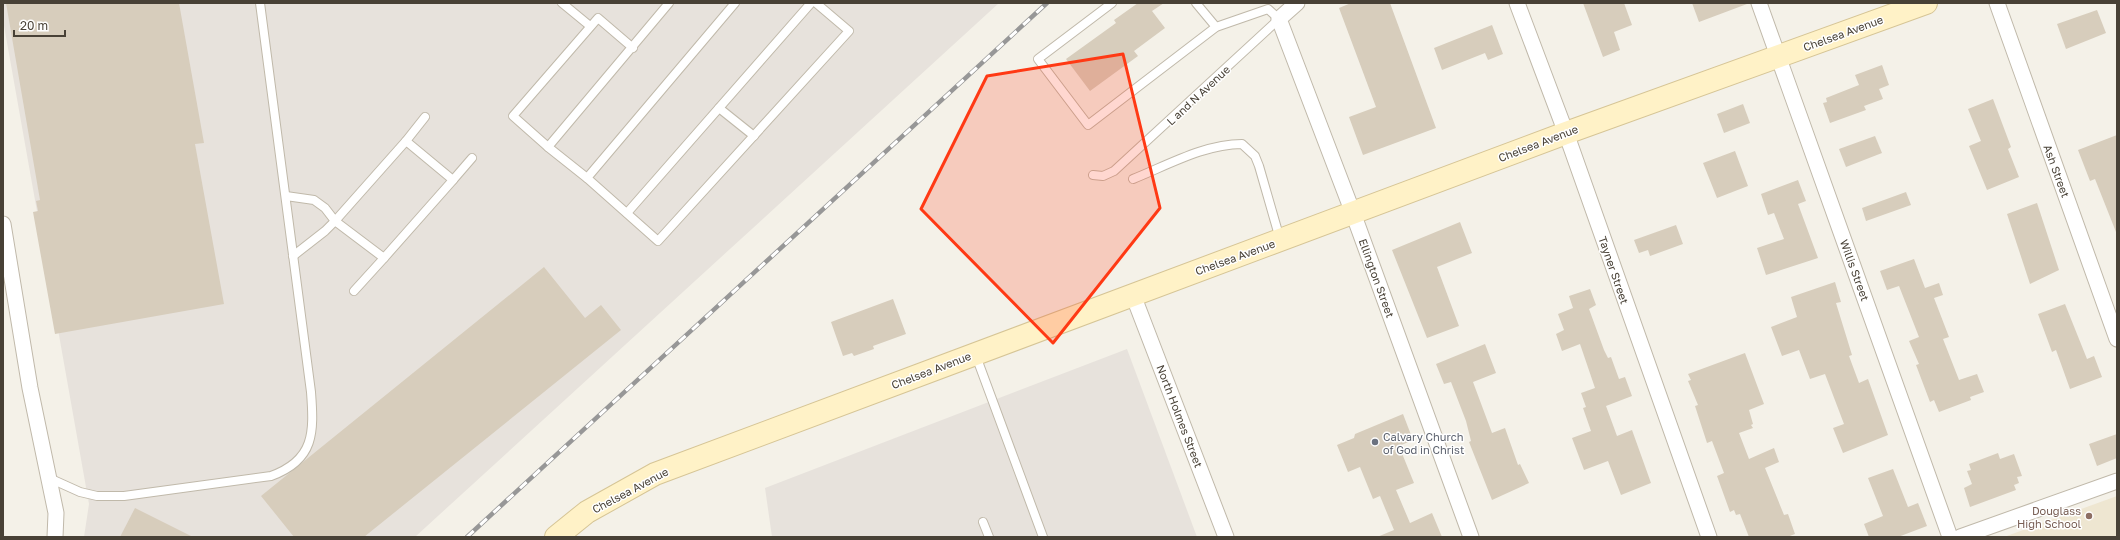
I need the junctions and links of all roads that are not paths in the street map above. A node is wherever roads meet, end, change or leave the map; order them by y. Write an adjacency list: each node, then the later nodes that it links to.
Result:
1 (260, 3): 30 (lane)
2 (562, 3): 15 (lane)
3 (669, 3): 17 (lane)
4 (736, 3): 27 (lane)
5 (811, 3): 19 (lane)
6 (816, 3): 22 (lane)
7 (1112, 3): 16 (lane)
8 (1196, 3): 16 (lane)
9 (1297, 3): 14 (street, L and N Avenue)
10 (1517, 3): 21 (street, Tayner Street)
11 (1759, 3): 18 (street, Willis Street)
12 (1926, 3): 18 (main road, Chelsea Avenue)
13 (1997, 3): 40 (street, Ash Street)
14 (1279, 19): 16 (lane); 26 (lane, L and N Avenue); 32 (street, Ellington Street)
15 (590, 26): 17 (lane); 24 (lane)
16 (1216, 27)
17 (633, 48): 24 (lane)
18 (1779, 56): 21 (main road, Chelsea Avenue); 52 (street, Willis Street)
19 (719, 108): 22 (lane); 31 (lane)
20 (425, 117): 23 (lane)
21 (1566, 133): 32 (main road, Chelsea Avenue); 51 (street, Tayner Street)
22 (754, 136): 31 (lane)
23 (406, 142): 29 (lane); 33 (lane)
24 (548, 147): 27 (lane)
25 (472, 158): 29 (lane)
26 (1093, 175)
27 (587, 178): 31 (lane)
28 (1133, 179): 35 (lane)
29 (453, 180): 37 (lane)
30 (286, 196): 33 (lane); 36 (lane)
31 (627, 213)
32 (1354, 213): 35 (main road, Chelsea Avenue); 50 (street, Ellington Street)
33 (335, 221): 36 (lane); 37 (lane)
34 (3, 224): 42 (street)
35 (1281, 240): 39 (main road, Chelsea Avenue)
36 (293, 256): 42 (lane)
37 (384, 258): 38 (lane)
38 (354, 291)
39 (1133, 294): 41 (main road, Chelsea Avenue); 49 (street, North Holmes Street)
40 (2117, 339)
41 (975, 353): 46 (main road, Chelsea Avenue); 48 (lane)
42 (48, 478): 45 (street)
43 (2117, 481): 53 (street)
44 (983, 522): 47 (lane)
45 (55, 537)
46 (556, 537)
47 (989, 537)
48 (1043, 537)
49 (1226, 537)
50 (1471, 537)
51 (1709, 537)
52 (1950, 537)
53 (1960, 537)

